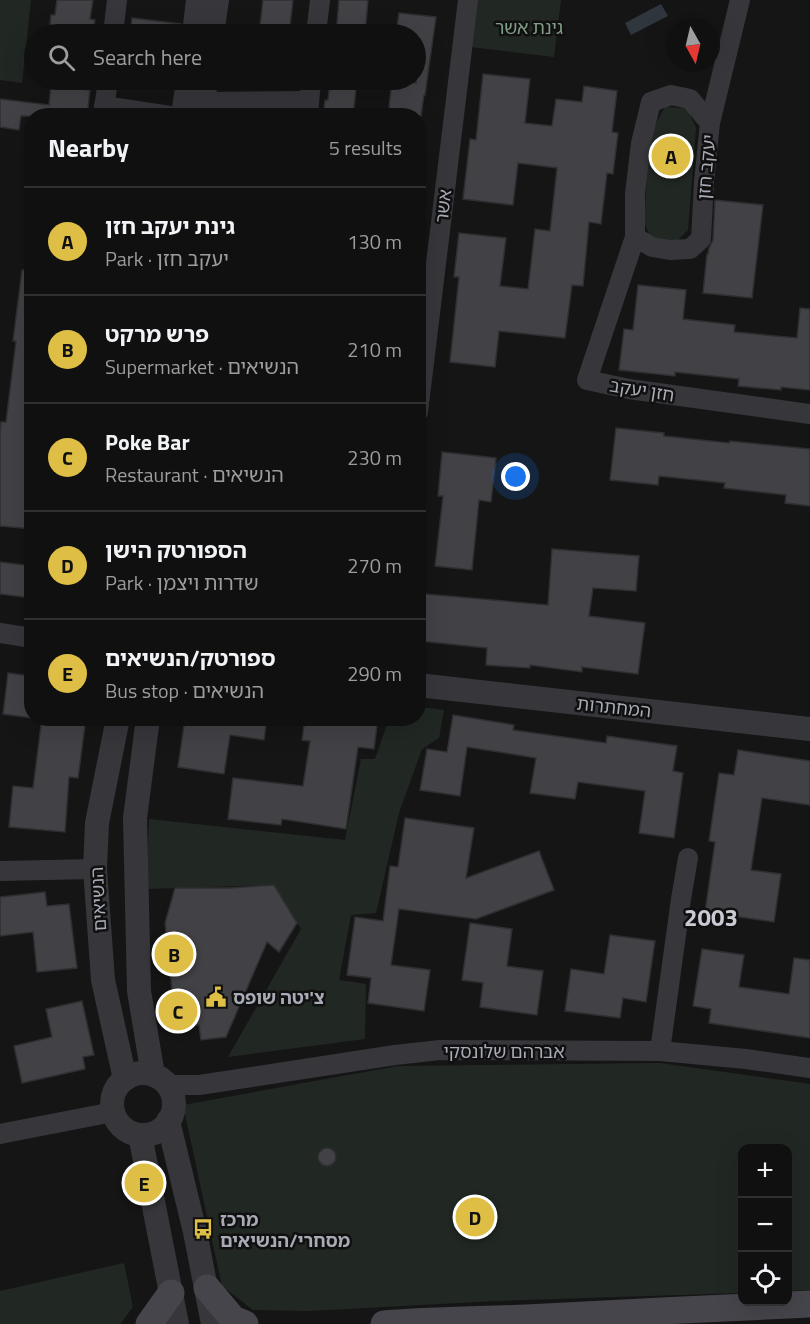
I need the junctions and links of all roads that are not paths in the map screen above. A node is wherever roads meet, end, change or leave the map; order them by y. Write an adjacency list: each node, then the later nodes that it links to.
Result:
1 (117, 0): 7 (street)
2 (198, 0): 8 (street)
3 (217, 0): 9 (street)
4 (320, 0): 10 (street)
5 (468, 0): 18 (street, אשר)
6 (740, 0): 16 (street)
7 (114, 24)
8 (195, 24)
9 (213, 24)
10 (317, 24)
11 (107, 90): 14 (street)
12 (310, 90): 15 (street)
13 (198, 103): 15 (street)
14 (104, 108)
15 (308, 108)
16 (710, 123): 17 (street, יעקב חזן); 17 (street, יעקב חזן)
17 (635, 237): 19 (street, חזן יעקב)
18 (426, 346)
19 (810, 414)
20 (0, 633): 21 (street)
21 (24, 637)
22 (426, 686): 25 (street, המחתרות)
23 (116, 726): 27 (street, הנשיאים)
24 (147, 726): 32 (street)
25 (810, 729)
26 (688, 858): 29 (street)
27 (95, 869): 28 (street); 31 (street, הנשיאים)
28 (0, 871)
29 (660, 1051): 30 (street, אברהם שלונסקי); 32 (street, אברהם שלונסקי)
30 (810, 1068)
31 (125, 1079): 32 (street); 33 (street)
32 (165, 1095): 35 (street); 36 (street)
33 (113, 1112): 34 (street); 35 (street)
34 (0, 1134)
35 (140, 1135): 37 (street)
36 (207, 1288): 41 (street); 42 (main road)
37 (171, 1293): 39 (main road); 40 (street)
38 (810, 1304): 43 (main road)
39 (149, 1324)
40 (177, 1324)
41 (213, 1324)
42 (245, 1324)
43 (384, 1324)

